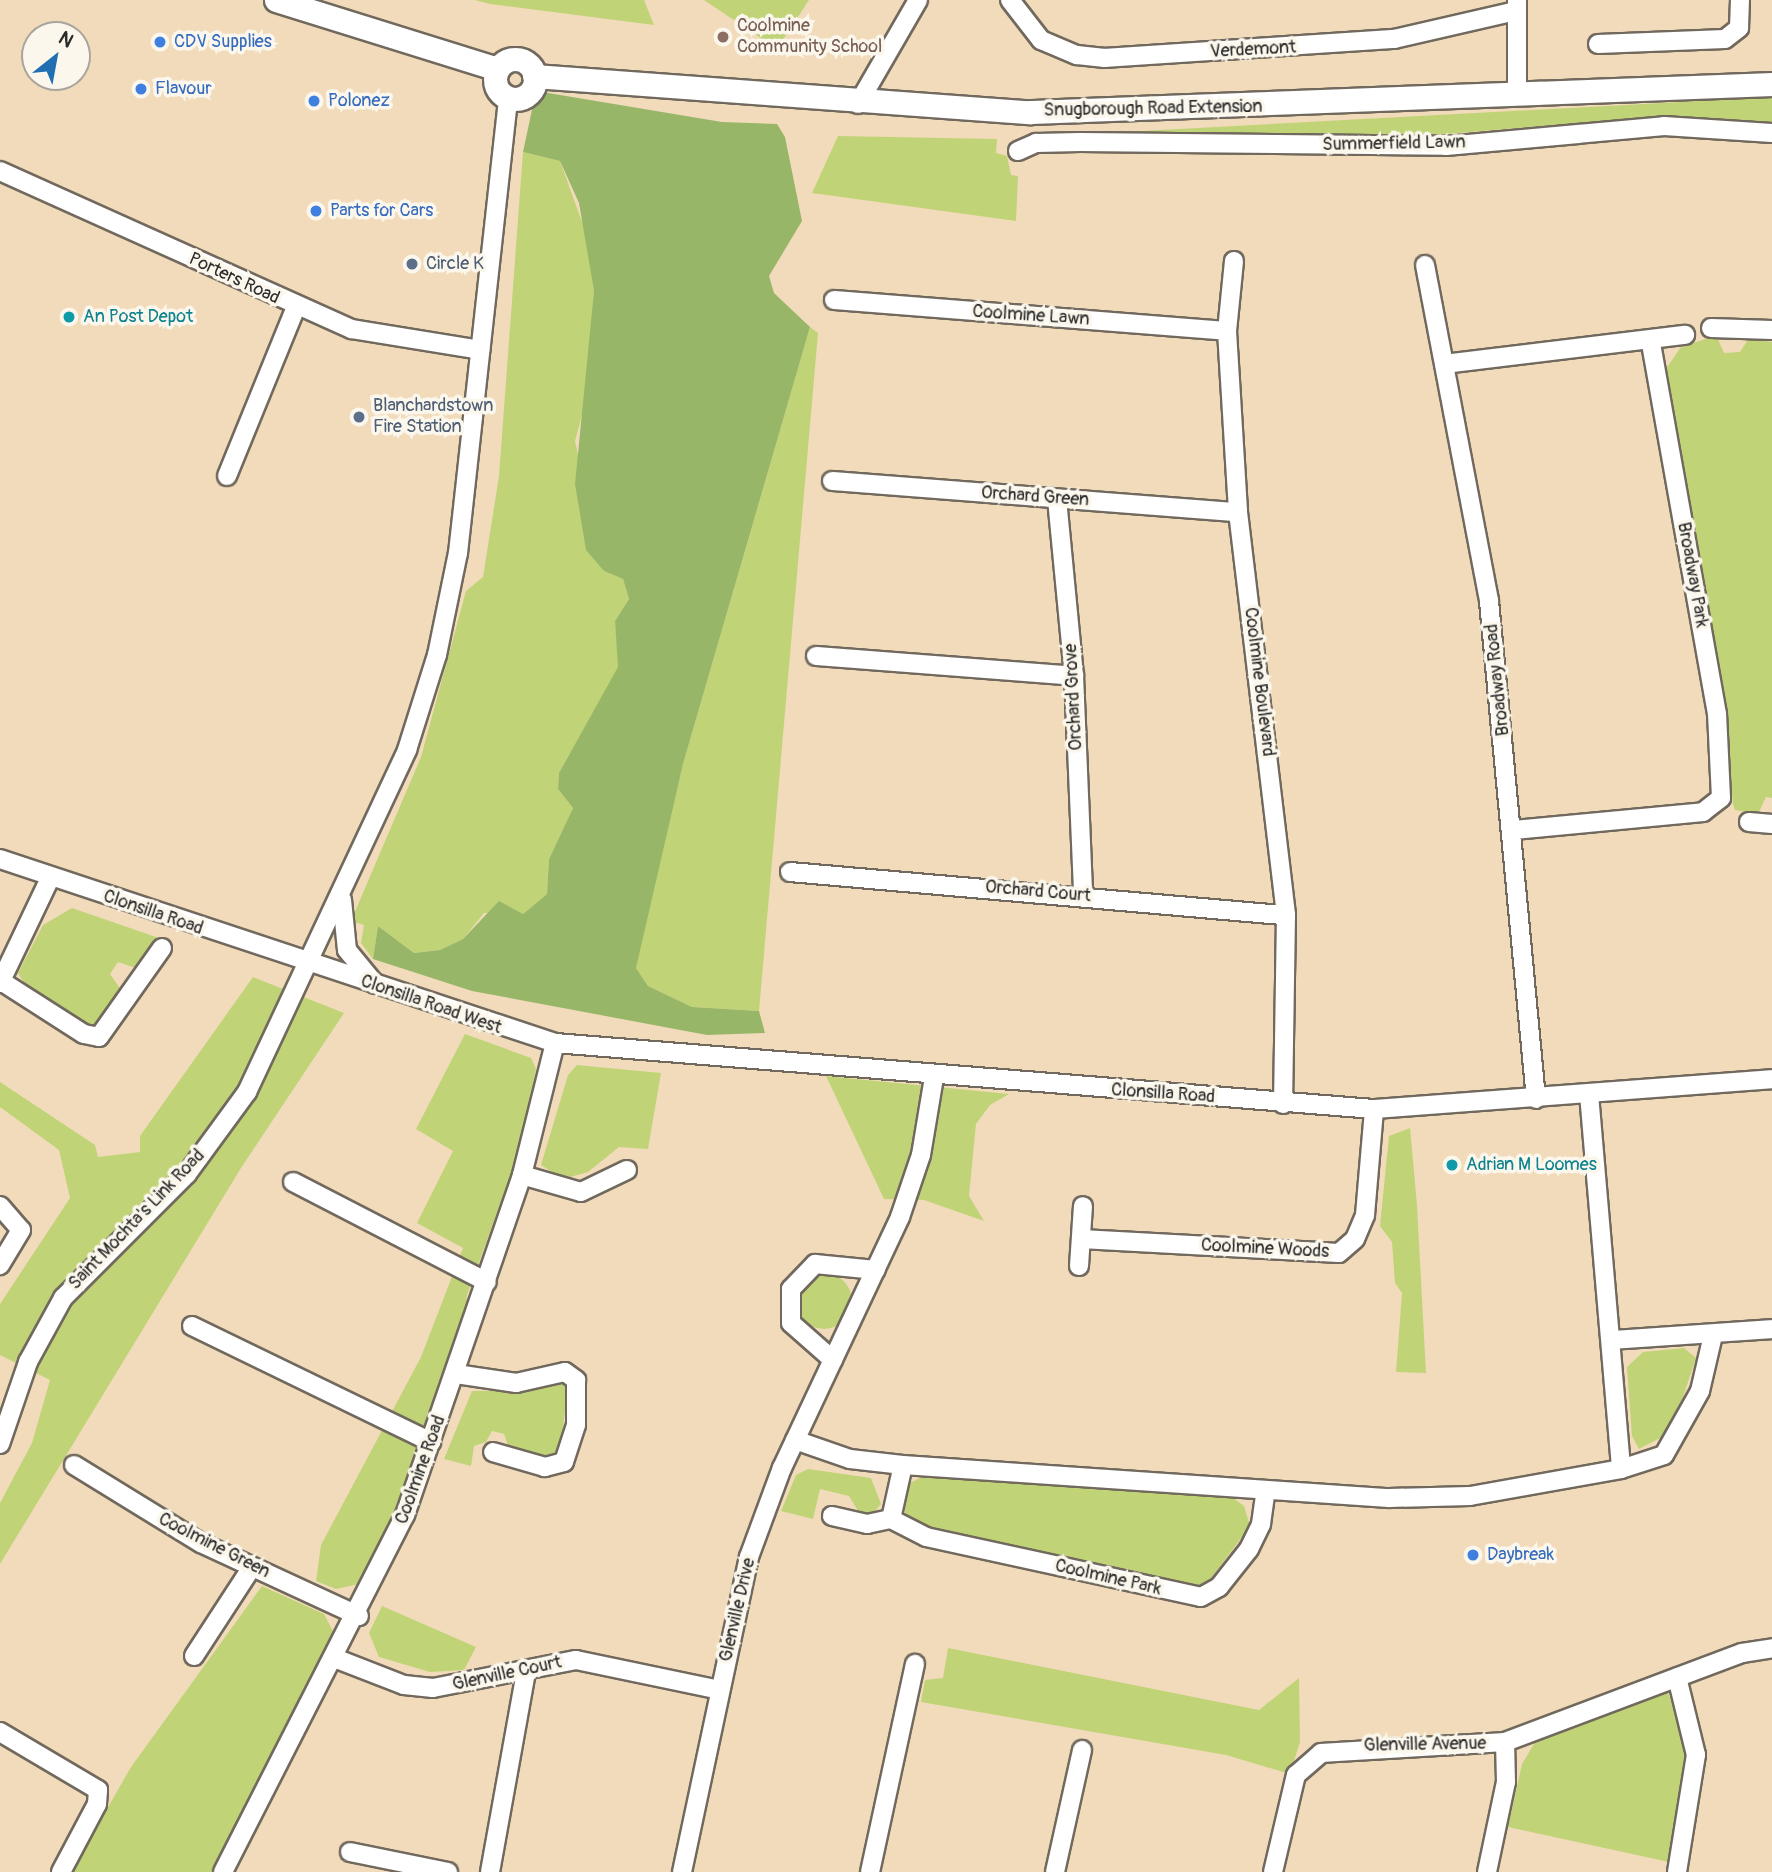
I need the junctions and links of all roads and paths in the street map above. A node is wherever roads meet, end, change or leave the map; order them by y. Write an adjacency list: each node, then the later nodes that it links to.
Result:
1 (276, 0): 7 (main road)
2 (918, 0): 12 (street)
3 (1010, 0): 5 (street, Verdemont)
4 (1740, 0): 6 (street)
5 (1517, 5): 10 (street, Verdemont)
6 (1598, 44)
7 (497, 69): 8 (main road); 11 (main road)
8 (534, 76): 11 (main road); 12 (main road, Snugborough Road Extension)
9 (1772, 84): 10 (main road, Snugborough Road Extension)
10 (1517, 95): 12 (main road, Snugborough Road Extension)
11 (508, 99): 25 (street, Saint Mochta's Link Road)
12 (858, 104)
13 (1772, 133): 14 (street, Summerfield Lawn)
14 (1018, 151)
15 (0, 171): 19 (street, Porters Road)
16 (1234, 261): 22 (street, Coolmine Boulevard)
17 (1425, 265): 26 (street, Broadway Road)
18 (834, 300): 22 (street, Coolmine Lawn)
19 (296, 307): 25 (street, Porters Road); 27 (street)
20 (1711, 328): 21 (street)
21 (1772, 330)
22 (1227, 331): 30 (street, Coolmine Boulevard)
23 (1685, 335): 24 (street)
24 (1651, 343): 26 (street); 35 (street, Broadway Park)
25 (480, 351): 39 (street, Saint Mochta's Link Road)
26 (1444, 364): 35 (street, Broadway Road)
27 (227, 476)
28 (832, 481): 29 (street, Orchard Green)
29 (1057, 499): 30 (street, Orchard Green); 32 (street, Orchard Grove)
30 (1238, 512): 41 (street, Coolmine Boulevard)
31 (816, 656): 32 (street)
32 (1074, 676): 40 (street, Orchard Grove)
33 (1749, 822): 34 (street)
34 (1772, 824)
35 (1514, 830): 50 (street, Broadway Road)
36 (0, 859): 38 (street, Clonsilla Road)
37 (790, 872): 40 (street, Orchard Court)
38 (50, 878): 43 (street, Clonsilla Road); 44 (street)
39 (342, 893): 43 (street, Saint Mochta's Link Road); 45 (street)
40 (1083, 895): 41 (street, Orchard Court)
41 (1286, 915): 51 (street, Coolmine Boulevard)
42 (162, 948): 44 (street)
43 (308, 965): 45 (street, Clonsilla Road West); 71 (street, Saint Mochta's Link Road)
44 (1, 982)
45 (375, 984): 46 (street, Clonsilla Road West)
46 (555, 1043): 47 (street, Clonsilla Road); 54 (street, Coolmine Road)
47 (934, 1077): 51 (street, Clonsilla Road); 61 (street, Glenville Drive)
48 (1772, 1079): 49 (street, Clonsilla Road)
49 (1589, 1094): 50 (street, Clonsilla Road); 66 (street)
50 (1536, 1099): 52 (street, Clonsilla Road)
51 (1283, 1104): 52 (street, Clonsilla Road)
52 (1374, 1109): 58 (street, Coolmine Woods)
53 (627, 1170): 54 (street)
54 (522, 1175): 62 (street, Coolmine Road)
55 (293, 1182): 62 (street)
56 (0, 1206): 59 (street)
57 (1083, 1206): 58 (street)
58 (1081, 1239): 60 (street)
59 (0, 1265)
60 (1079, 1266)
61 (876, 1270): 67 (street, Glenville Drive); 67 (street)
62 (487, 1282): 68 (street, Coolmine Road)
63 (192, 1326): 70 (street)
64 (1772, 1329): 65 (street)
65 (1713, 1335): 66 (street); 75 (street)
66 (1612, 1340): 75 (street)
67 (833, 1360): 69 (street, Glenville Drive)
68 (456, 1374): 70 (street, Coolmine Road); 72 (street)
69 (795, 1440): 74 (street); 87 (street, Glenville Drive)
70 (431, 1441): 80 (street, Coolmine Road)
71 (0, 1444)
72 (493, 1452)
73 (74, 1465): 79 (street, Coolmine Green)
74 (903, 1465): 76 (street); 78 (street)
75 (1621, 1469): 76 (street)
76 (1266, 1490): 78 (street, Coolmine Park)
77 (832, 1516): 78 (street)
78 (891, 1519)
79 (252, 1567): 80 (street, Coolmine Green); 82 (street)
80 (359, 1616): 83 (street, Coolmine Road)
81 (1772, 1648): 86 (street, Glenville Avenue)
82 (194, 1656)
83 (337, 1659): 85 (street, Glenville Court); 93 (street, Coolmine Road)
84 (915, 1664): 97 (street)
85 (526, 1671): 87 (street, Glenville Court); 95 (street)
86 (1677, 1677): 89 (street, Glenville Avenue); 101 (street)
87 (720, 1689): 96 (street, Glenville Drive)
88 (0, 1732): 92 (street)
89 (1506, 1742): 99 (street, Glenville Avenue); 100 (street)
90 (1082, 1750): 98 (street)
91 (350, 1852): 94 (street)
92 (61, 1872)
93 (223, 1872)
94 (448, 1872)
95 (490, 1872)
96 (682, 1872)
97 (870, 1872)
98 (1055, 1872)
99 (1273, 1872)
100 (1487, 1872)
101 (1677, 1872)

